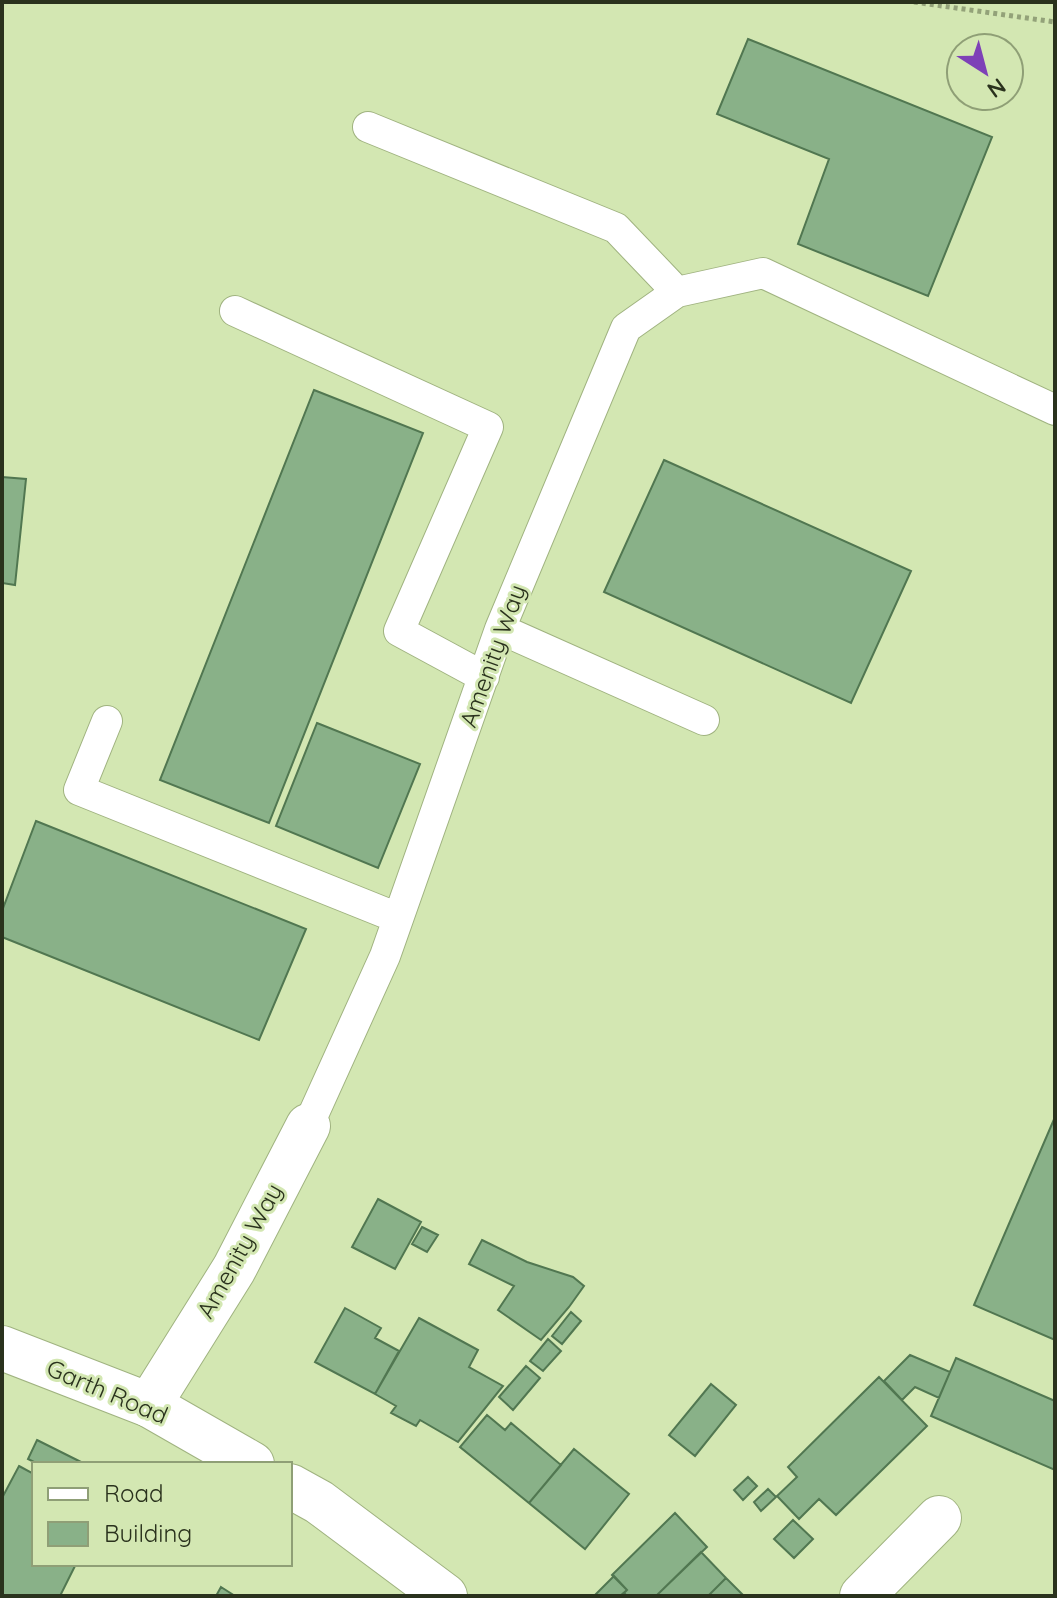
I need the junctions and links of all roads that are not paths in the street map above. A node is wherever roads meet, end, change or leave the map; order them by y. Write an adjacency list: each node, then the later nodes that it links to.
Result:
1 (368, 127): 2 (lane)
2 (677, 292): 4 (lane, Amenity Way); 5 (lane, Amenity Way)
3 (235, 311): 6 (lane)
4 (1055, 410)
5 (500, 629): 6 (lane, Amenity Way); 7 (lane)
6 (484, 677): 9 (lane, Amenity Way)
7 (704, 720)
8 (107, 721): 9 (lane)
9 (398, 918): 10 (lane, Amenity Way)
10 (308, 1126): 12 (street, Amenity Way)
11 (2, 1348): 12 (street, Garth Road)
12 (149, 1405): 13 (street, Garth Road)
13 (249, 1462)
14 (292, 1487): 17 (street)
15 (939, 1518): 16 (street)
16 (870, 1593)
17 (445, 1596)

